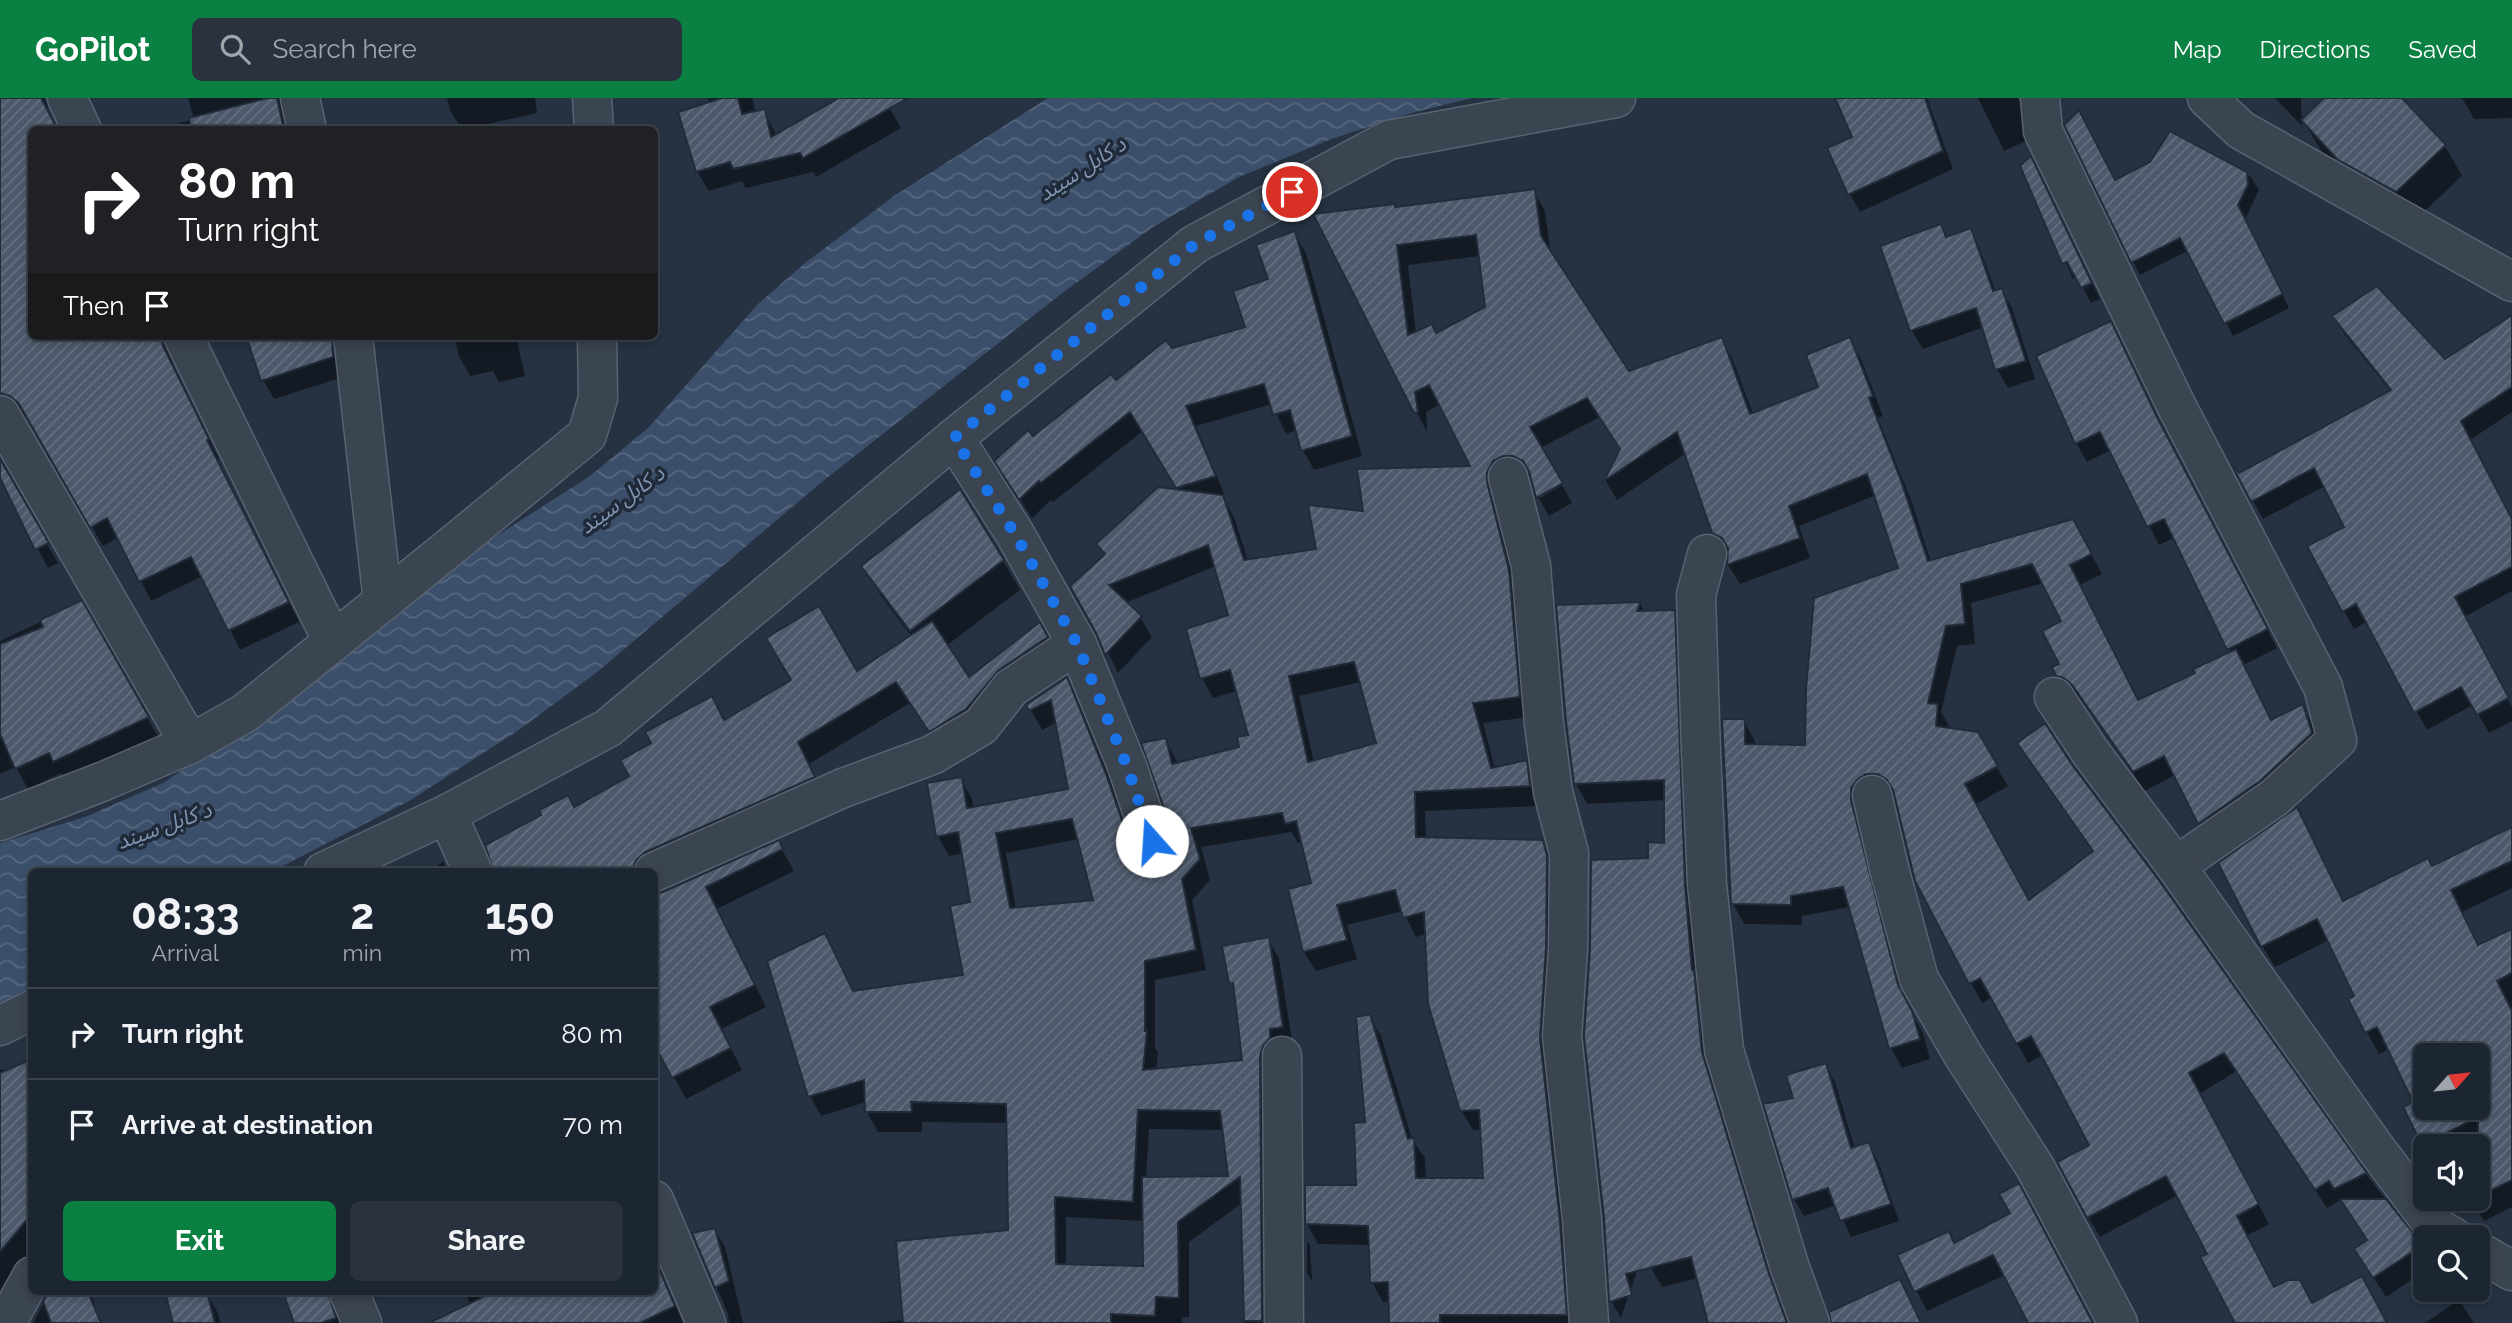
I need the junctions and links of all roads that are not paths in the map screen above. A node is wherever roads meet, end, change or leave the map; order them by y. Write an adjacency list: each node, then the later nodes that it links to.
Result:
1 (66, 98): 7 (street)
2 (300, 98): 8 (street)
3 (593, 98): 9 (street)
4 (1616, 98): 15 (street)
5 (2040, 98): 27 (street)
6 (2207, 98): 10 (street)
7 (80, 126)
8 (306, 126)
9 (594, 126)
10 (2512, 282)
11 (185, 340): 19 (street)
12 (353, 340): 18 (street)
13 (597, 340): 18 (street)
14 (0, 415): 22 (street)
15 (954, 438): 20 (street); 24 (street)
16 (1508, 477): 44 (street)
17 (1707, 554): 45 (street)
18 (383, 602): 19 (street)
19 (332, 642): 22 (street)
20 (1077, 644): 26 (street); 30 (street)
21 (2054, 697): 27 (street)
22 (190, 744): 25 (street)
23 (1872, 794): 46 (street)
24 (447, 814): 28 (street); 29 (street)
25 (0, 821)
26 (1152, 841)
27 (2176, 866): 35 (street)
28 (332, 868)
29 (471, 868)
30 (658, 871)
31 (28, 1012): 32 (street)
32 (0, 1026)
33 (1282, 1056): 43 (street)
34 (658, 1209): 42 (street)
35 (2433, 1225)
36 (2490, 1258): 37 (street)
37 (2512, 1271)
38 (28, 1283): 40 (street)
39 (350, 1295): 41 (street)
40 (6, 1323)
41 (362, 1323)
42 (706, 1323)
43 (1284, 1323)
44 (1589, 1323)
45 (1810, 1323)
46 (2118, 1323)

